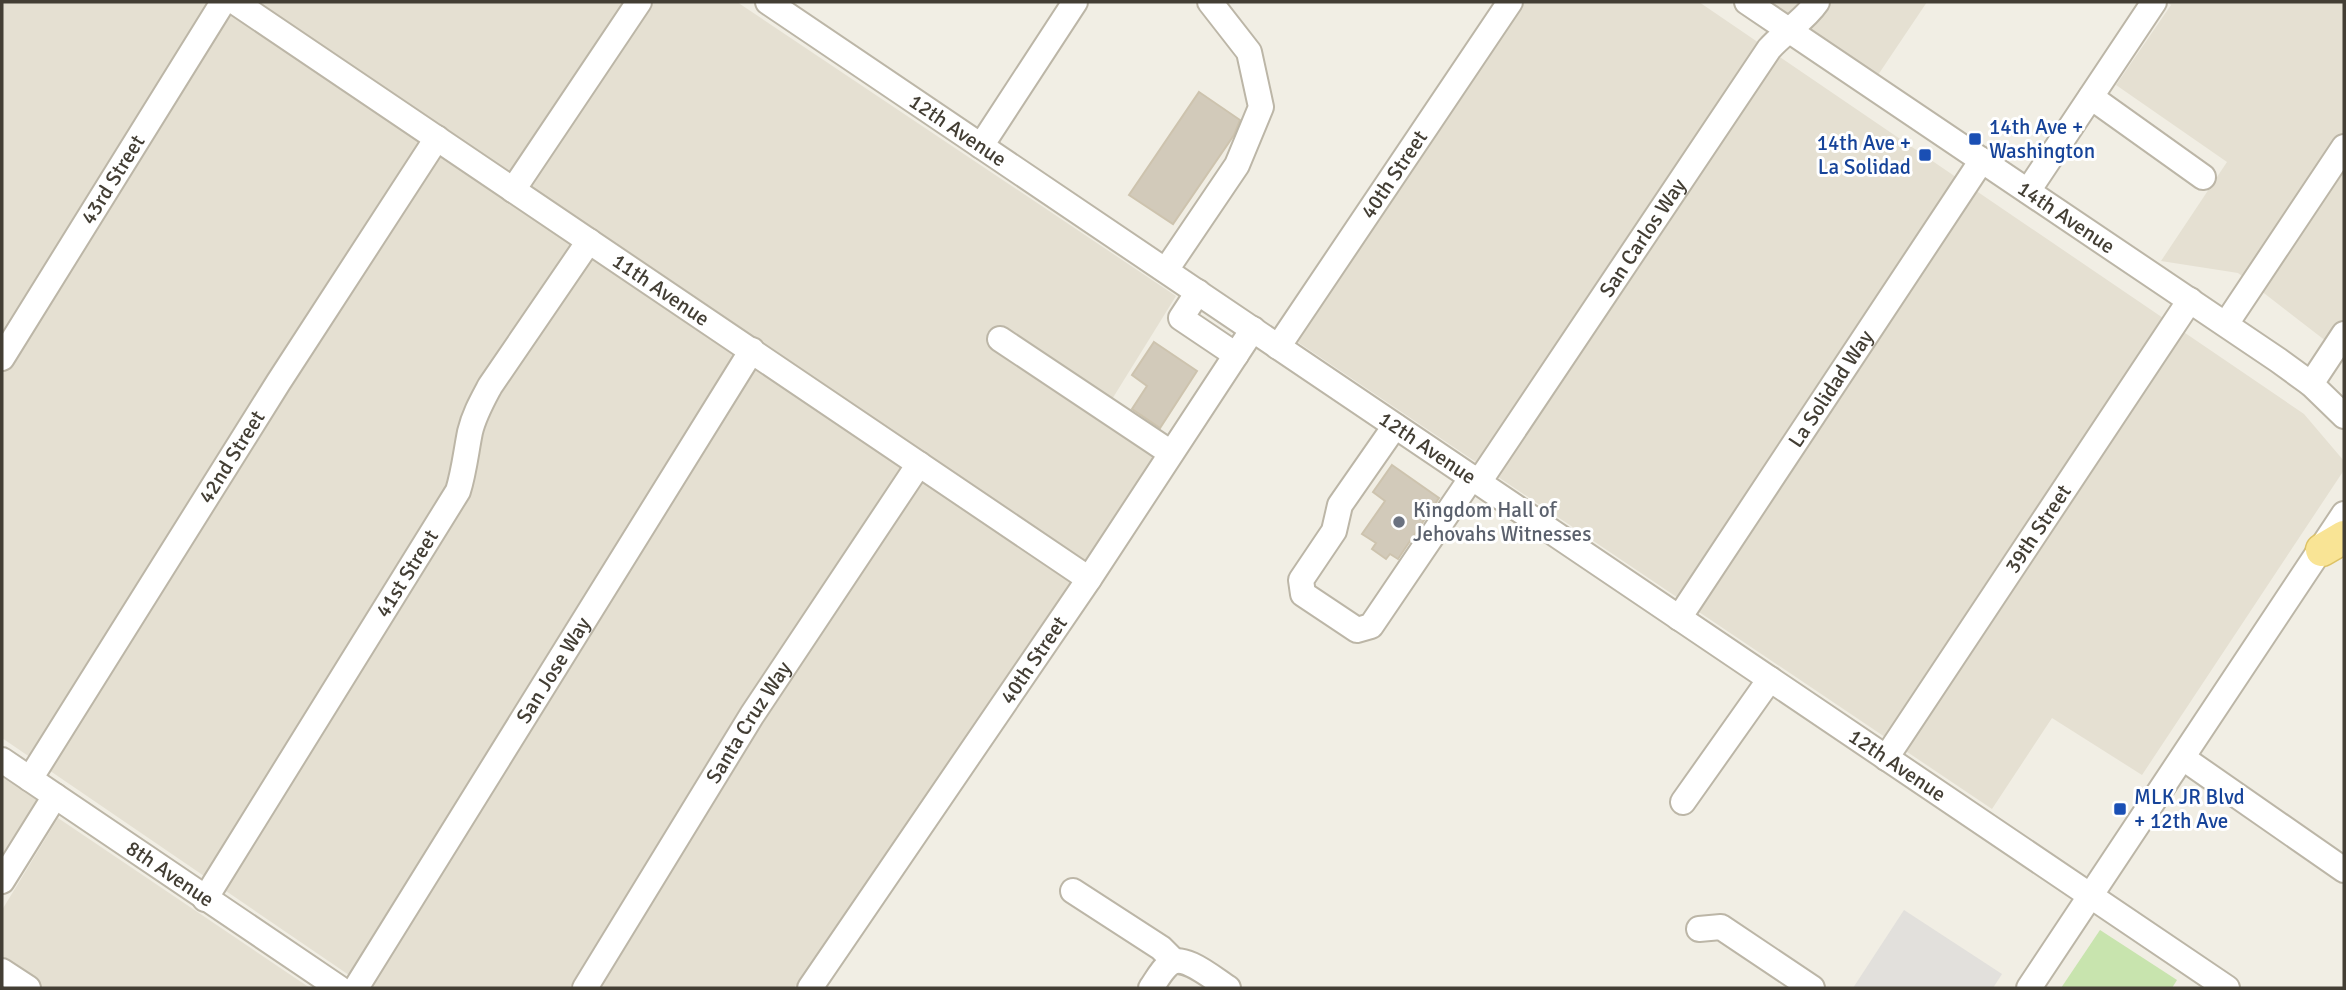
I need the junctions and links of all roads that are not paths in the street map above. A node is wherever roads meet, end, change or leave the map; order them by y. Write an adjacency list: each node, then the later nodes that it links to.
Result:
1 (223, 2): 31 (street, 43rd Street)
2 (235, 2): 13 (street, 11th Avenue)
3 (639, 2): 18 (street)
4 (768, 2): 14 (street, 12th Avenue)
5 (1075, 2): 14 (street)
6 (1210, 2): 21 (street)
7 (1510, 2): 28 (street, 40th Street)
8 (1747, 2): 11 (street, 14th Avenue)
9 (1817, 2): 11 (street, San Carlos Way)
10 (2154, 2): 12 (street)
11 (1787, 29): 16 (street, 14th Avenue); 37 (street, San Carlos Way)
12 (2091, 97): 17 (street); 19 (street)
13 (437, 138): 18 (street, 11th Avenue); 46 (street, 42nd Street)
14 (981, 146): 21 (street, 12th Avenue)
15 (2344, 148): 24 (street)
16 (1982, 160): 19 (street, 14th Avenue); 41 (street, La Solidad Way)
17 (2203, 177)
18 (513, 190): 20 (street, 11th Avenue)
19 (2028, 191): 23 (street, 14th Avenue)
20 (589, 241): 29 (street, 11th Avenue); 53 (street, 41st Street)
21 (1167, 271): 22 (street, 12th Avenue)
22 (1198, 292): 25 (street, 12th Avenue); 30 (street)
23 (2190, 300): 24 (street, 14th Avenue); 43 (street, 39th Street)
24 (2226, 324): 32 (street, 14th Avenue)
25 (1253, 329): 28 (street, 12th Avenue); 30 (street, 40th Street)
26 (2344, 334): 32 (street)
27 (1000, 339): 35 (street)
28 (1278, 346): 34 (street, 12th Avenue)
29 (752, 351): 36 (street, 11th Avenue); 60 (street, San Jose Way)
30 (1236, 355): 35 (street, 40th Street)
31 (2, 358)
32 (2311, 384): 33 (street, 14th Avenue)
33 (2344, 415)
34 (1395, 426): 37 (street, 12th Avenue); 37 (street, San Carlos Way)
35 (1171, 453): 40 (street, 40th Street)
36 (919, 464): 40 (street, 11th Avenue); 61 (street, Santa Cruz Way)
37 (1476, 480): 41 (street, 12th Avenue)
38 (2344, 514): 39 (street)
39 (2333, 544): 44 (street)
40 (1089, 579): 62 (street, 40th Street)
41 (1679, 618): 42 (street, 12th Avenue)
42 (1770, 679): 43 (street, 12th Avenue); 48 (street)
43 (1886, 758): 52 (street, 12th Avenue)
44 (2183, 758): 49 (street); 52 (street)
45 (2, 760): 46 (street, 8th Avenue)
46 (30, 779): 47 (street, 8th Avenue)
47 (55, 796): 50 (street); 53 (street, 8th Avenue)
48 (1683, 802)
49 (2344, 870)
50 (2, 881)
51 (1073, 891): 55 (street)
52 (2091, 896): 65 (street); 66 (street, 12th Avenue)
53 (205, 899): 59 (street, 8th Avenue)
54 (1699, 929): 64 (street)
55 (1174, 961): 57 (street); 63 (street)
56 (2, 971): 58 (street)
57 (1152, 987)
58 (28, 988)
59 (339, 988)
60 (356, 988)
61 (585, 988)
62 (810, 988)
63 (1228, 988)
64 (1812, 988)
65 (2029, 988)
66 (2227, 988)

